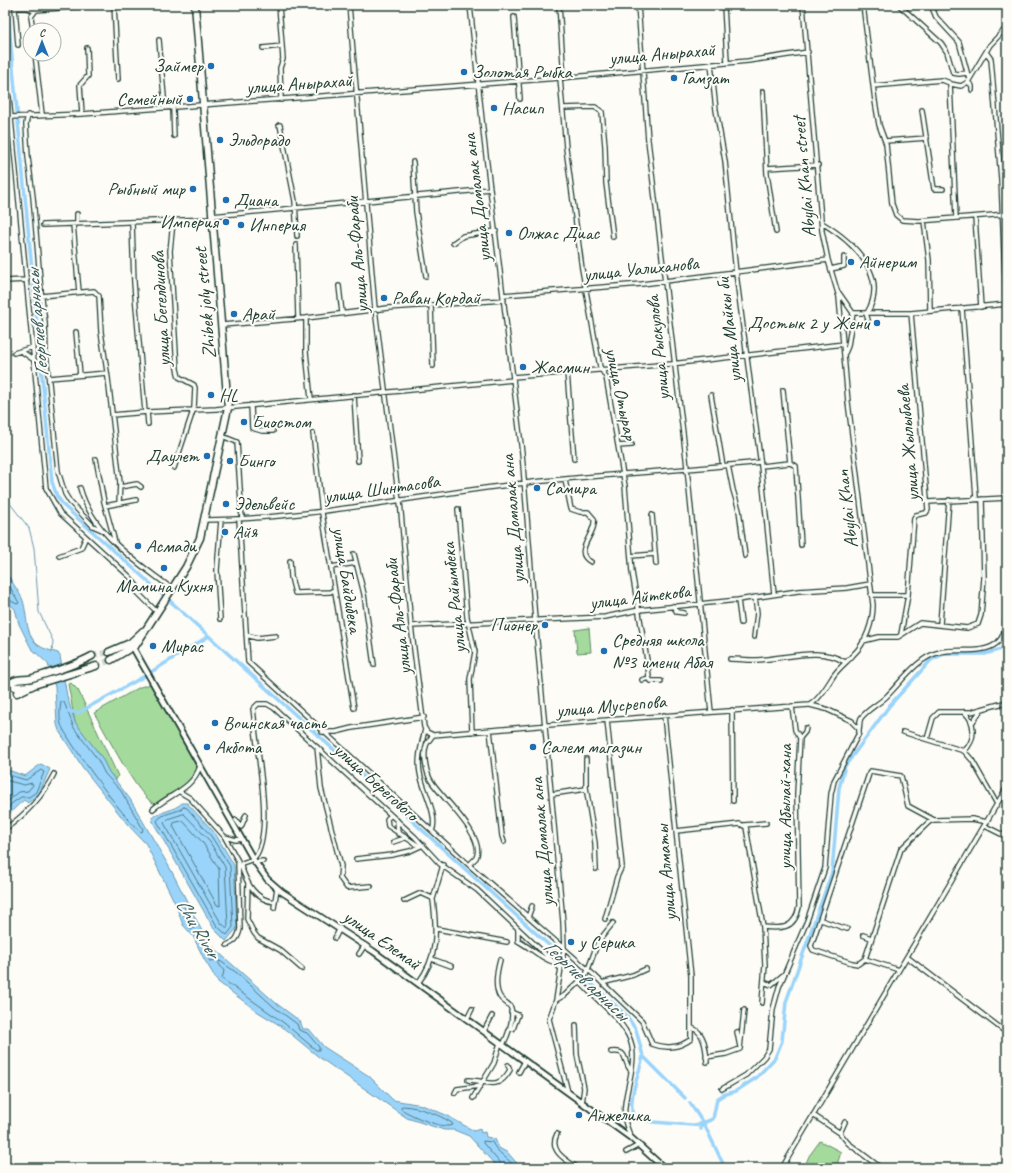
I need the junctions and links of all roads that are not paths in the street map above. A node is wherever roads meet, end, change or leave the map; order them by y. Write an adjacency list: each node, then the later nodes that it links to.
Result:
1 (36, 5): 17 (street)
2 (95, 5): 16 (street)
3 (114, 5): 34 (street)
4 (195, 5): 46 (highway, Zhibek joly street)
5 (279, 5): 23 (street)
6 (349, 5): 43 (street, улица Аль-Фараби)
7 (470, 5): 37 (street, улица Домалак ана)
8 (559, 5): 33 (street, улица Отырар)
9 (638, 5): 31 (street, улица Рыскулова)
10 (724, 5): 29 (street)
11 (804, 5): 26 (street, Abylai Khan street)
12 (863, 5): 39 (street)
13 (899, 5): 32 (street)
14 (931, 5): 32 (street)
15 (16, 6): 17 (street); 22 (street)
16 (64, 6): 17 (street)
17 (35, 10): 19 (street)
18 (514, 17): 36 (street)
19 (32, 22)
20 (1007, 27): 27 (street)
21 (159, 40): 47 (street)
22 (18, 45)
23 (282, 46): 25 (street); 45 (street)
24 (87, 48): 52 (street)
25 (263, 48)
26 (808, 52): 29 (street, улица Анырахай); 60 (street, Abylai Khan street)
27 (986, 52): 35 (street); 69 (street)
28 (36, 62): 51 (street)
29 (727, 62): 30 (street, улица Анырахай)
30 (711, 64): 31 (street, улица Анырахай); 88 (street, улица Майкы би)
31 (644, 70): 33 (street, улица Анырахай); 92 (street, улица Рыскулова)
32 (967, 73): 35 (street)
33 (562, 78): 36 (street, улица Анырахай); 49 (street, улица Отырар)
34 (118, 79)
35 (968, 80): 38 (street); 40 (street)
36 (518, 82): 37 (street, улица Анырахай); 44 (street)
37 (478, 85): 43 (street, улица Анырахай); 62 (street, улица Домалак ана)
38 (952, 85): 39 (street); 72 (street)
39 (873, 86): 58 (street)
40 (972, 90)
41 (5, 91): 54 (street)
42 (763, 91): 61 (street)
43 (356, 94): 45 (street, улица Анырахай); 65 (street, улица Аль-Фараби)
44 (520, 99)
45 (281, 100): 46 (street, улица Анырахай)
46 (203, 105): 48 (street, улица Анырахай); 71 (highway, Zhibek joly street)
47 (165, 108): 48 (street, улица Анырахай); 52 (street, улица Анырахай)
48 (173, 108): 56 (street)
49 (563, 108): 82 (street); 94 (street, улица Отырар)
50 (922, 110): 57 (street)
51 (42, 114): 52 (street, улица Анырахай); 53 (street, улица Анырахай)
52 (82, 114)
53 (27, 115): 54 (street, улица Анырахай); 97 (street)
54 (11, 117): 90 (street)
55 (279, 125): 66 (street)
56 (174, 136)
57 (927, 138): 58 (street); 63 (street)
58 (885, 141): 73 (street)
59 (413, 162): 64 (street)
60 (818, 165): 61 (street); 76 (street, Abylai Khan street)
61 (767, 168): 80 (street)
62 (490, 189): 64 (street); 79 (street, улица Домалак ана)
63 (942, 189)
64 (415, 197): 65 (street); 89 (street)
65 (366, 201): 66 (street); 103 (street, улица Аль-Фараби)
66 (294, 208): 71 (street); 81 (street)
67 (77, 214): 77 (street)
68 (1007, 214): 69 (street)
69 (1002, 215): 70 (street); 99 (street)
70 (975, 216): 72 (street); 101 (street)
71 (212, 218): 74 (street); 112 (highway, Zhibek joly street)
72 (956, 218): 73 (street)
73 (924, 221): 104 (street)
74 (173, 222): 75 (street); 137 (street, улица Бегелдинова)
75 (132, 223): 77 (street); 138 (street)
76 (822, 223): 86 (street, Abylai Khan street); 107 (street)
77 (75, 224): 78 (street); 95 (street)
78 (43, 225)
79 (496, 231): 83 (street); 98 (street, улица Домалак ана)
80 (776, 232)
81 (297, 236)
82 (613, 237)
83 (453, 243)
84 (296, 245): 109 (street)
85 (844, 257): 87 (street)
86 (828, 260): 87 (street, Abylai Khan street); 88 (street, улица Уалиханова)
87 (830, 269): 96 (street, Abylai Khan street)
88 (736, 273): 92 (street, улица Уалиханова); 120 (street, улица Майкы би)
89 (426, 276)
90 (27, 280): 91 (street); 116 (street)
91 (5, 281)
92 (664, 281): 94 (street, улица Уалиханова); 122 (street, улица Рыскулова)
93 (339, 286): 105 (street)
94 (585, 289): 98 (street, улица Уалиханова); 124 (street, улица Отырар)
95 (79, 292): 97 (street); 126 (street)
96 (838, 292): 106 (street); 115 (street, Abylai Khan street)
97 (41, 296): 128 (street)
98 (504, 298): 100 (street, улица Уалиханова); 129 (street, улица Домалак ана)
99 (1006, 304): 101 (street); 113 (street)
100 (431, 305): 103 (street, улица Уалиханова); 123 (street)
101 (981, 307): 102 (street)
102 (962, 308): 104 (street); 167 (street)
103 (375, 309): 105 (street, улица Уалиханова); 131 (street, улица Аль-Фараби)
104 (930, 311): 108 (street)
105 (342, 313): 110 (street, улица Уалиханова)
106 (853, 313): 107 (street); 119 (street)
107 (867, 313): 108 (street); 111 (street)
108 (911, 313): 169 (street, улица Жылыбаева)
109 (298, 318): 110 (street, улица Уалиханова); 112 (street, улица Уалиханова)
110 (306, 318): 134 (street)
111 (868, 320)
112 (222, 325): 136 (highway, Zhibek joly street)
113 (1007, 326)
114 (76, 332): 127 (street)
115 (844, 344): 119 (street, Abylai Khan); 120 (street)
116 (33, 347): 117 (street); 121 (street)
117 (21, 351): 118 (street); 121 (street)
118 (14, 353)
119 (845, 353): 194 (street, Abylai Khan)
120 (746, 355): 122 (street); 150 (street, улица Майкы би)
121 (34, 360): 179 (street)
122 (675, 364): 124 (street); 154 (street, улица Рыскулова)
123 (433, 366)
124 (601, 369): 125 (street); 144 (street, улица Отырар)
125 (567, 372): 129 (street); 147 (street)
126 (107, 373): 127 (street); 139 (street)
127 (80, 376): 128 (street)
128 (49, 378): 178 (street)
129 (513, 379): 131 (street); 158 (street, улица Домалак ана)
130 (783, 390): 149 (street)
131 (386, 392): 133 (street); 168 (street, улица Аль-Фараби)
132 (711, 394): 152 (street)
133 (354, 395): 134 (street); 148 (street)
134 (311, 400): 135 (street)
135 (252, 405): 136 (street); 141 (street)
136 (228, 408): 137 (street); 143 (highway, Zhibek joly street)
137 (193, 410): 138 (street); 153 (street)
138 (146, 412): 139 (street); 140 (street)
139 (112, 415): 160 (street)
140 (148, 424)
141 (272, 431)
142 (313, 433): 173 (street, улица Байдибека)
143 (222, 436): 175 (street); 176 (highway, Zhibek joly street)
144 (618, 446): 145 (street); 155 (street, улица Отырар)
145 (632, 446)
146 (96, 459): 171 (street)
147 (574, 459)
148 (358, 461)
149 (790, 463): 150 (street, улица Шинтасова); 181 (street)
150 (760, 464): 151 (street, улица Шинтасова); 197 (street, улица Майкы би)
151 (728, 465): 152 (street, улица Шинтасова); 188 (street)
152 (723, 466): 154 (street, улица Шинтасова)
153 (174, 468)
154 (687, 469): 155 (street, улица Шинтасова); 202 (street, улица Рыскулова)
155 (623, 475): 157 (street, улица Шинтасова); 187 (street, улица Отырар)
156 (140, 480): 159 (street)
157 (565, 480): 158 (street, улица Шинтасова); 190 (street)
158 (524, 483): 168 (street, улица Шинтасова); 209 (street, улица Домалак ана)
159 (137, 484): 160 (street); 161 (street)
160 (120, 487): 170 (street)
161 (141, 487)
162 (80, 488): 178 (street)
163 (1007, 498): 164 (street)
164 (982, 499): 167 (street); 212 (street)
165 (136, 500): 170 (street)
166 (949, 500): 167 (street); 169 (street); 212 (street)
167 (973, 500)
168 (399, 501): 173 (street, улица Шинтасова); 213 (street, улица Аль-Фараби)
169 (928, 502): 199 (street, улица Жылыбаева)
170 (119, 503): 171 (street)
171 (105, 506): 180 (street)
172 (458, 509): 210 (street, улица Райымбека)
173 (322, 512): 175 (street, улица Шинтасова); 193 (street, улица Байдибека)
174 (652, 515): 185 (street)
175 (240, 519): 177 (street, улица Шинтасова); 214 (street)
176 (203, 520): 177 (street, улица Шинтасова); 195 (highway, Zhibek joly street)
177 (221, 520): 208 (street)
178 (102, 530): 180 (street)
179 (86, 537): 186 (street); 205 (street)
180 (115, 543): 183 (street)
181 (801, 545)
182 (129, 550): 183 (street)
183 (126, 554): 195 (street)
184 (354, 554): 191 (street, улица Байдибека)
185 (655, 554): 187 (street); 192 (street)
186 (58, 556)
187 (631, 556): 204 (street, улица Отырар)
188 (745, 556)
189 (290, 561): 196 (street)
190 (591, 562)
191 (356, 563): 193 (street); 225 (street, улица Байдибека)
192 (656, 564)
193 (331, 567): 196 (street, улица Байдибека)
194 (870, 584): 197 (street, улица Айтекова); 198 (street, Abylai Khan)
195 (171, 588): 205 (highway, Zhibek joly street)
196 (334, 590): 233 (street, улица Байдибека)
197 (774, 594): 200 (street, улица Айтекова)
198 (871, 595): 199 (street); 218 (street, Abylai Khan)
199 (908, 595): 215 (street, улица Жылыбаева)
200 (755, 597): 201 (street, улица Айтекова); 217 (street)
201 (738, 600): 202 (street, улица Айтекова); 211 (street)
202 (701, 604): 203 (street, улица Айтекова); 236 (street, улица Рыскулова)
203 (673, 606): 204 (street, улица Айтекова); 207 (street)
204 (639, 610): 209 (street, улица Айтекова); 227 (street, улица Отырар)
205 (157, 612): 219 (highway, Zhibek joly street)
206 (1007, 612): 242 (street)
207 (684, 613)
208 (220, 619)
209 (534, 619): 210 (street, улица Айтекова); 244 (street, улица Домалак ана)
210 (469, 623): 213 (street, улица Айтекова); 250 (street, улица Райымбека)
211 (741, 623)
212 (940, 624): 215 (street)
213 (411, 626): 239 (street, улица Аль-Фараби)
214 (246, 634): 216 (street); 249 (street)
215 (901, 634): 218 (street)
216 (276, 636)
217 (754, 638)
218 (863, 641): 224 (street, Abylai Khan)
219 (131, 645): 220 (highway); 223 (highway); 258 (street, улица Елемай)
220 (109, 652)
221 (92, 656): 226 (highway)
222 (730, 659): 224 (street)
223 (111, 660)
224 (845, 662): 231 (street)
225 (374, 665)
226 (96, 666)
227 (649, 678): 228 (street); 229 (street)
228 (642, 680)
229 (661, 681)
230 (1007, 702): 235 (street)
231 (810, 705): 232 (street); 241 (street)
232 (792, 706): 234 (street, улица Мусрепова); 253 (street, улица Абылай-хана)
233 (354, 708)
234 (732, 710): 236 (street, улица Мусрепова); 264 (street)
235 (981, 710): 237 (street); 243 (street)
236 (711, 712): 238 (street, улица Мусрепова)
237 (964, 712): 243 (street); 254 (street)
238 (664, 715): 240 (street, улица Мусрепова); 277 (street, улица Алматы)
239 (424, 717): 247 (street, улица Аль-Фараби); 249 (street)
240 (606, 720): 244 (street, улица Мусрепова); 305 (street)
241 (851, 721): 242 (street); 246 (street)
242 (859, 722): 246 (street)
243 (972, 723): 256 (street)
244 (546, 725): 248 (street, улица Мусрепова); 263 (street, улица Домалак ана)
245 (806, 728): 253 (street)
246 (859, 729): 332 (street)
247 (425, 730): 252 (street); 276 (street, улица Аль-Фараби)
248 (490, 730): 250 (street, улица Мусрепова); 285 (street)
249 (322, 732): 276 (street)
250 (472, 732): 252 (street, улица Мусрепова)
251 (903, 732): 254 (street)
252 (433, 736): 292 (street)
253 (800, 738): 308 (street, улица Абылай-хана)
254 (927, 739): 256 (street)
255 (317, 747): 268 (street, улица Берегового); 289 (street, улица Берегового); 295 (street)
256 (964, 750): 265 (street)
257 (586, 759): 261 (street)
258 (200, 766): 262 (street); 282 (street, улица Елемай)
259 (54, 774): 275 (street)
260 (1007, 787): 265 (street)
261 (586, 789): 263 (street); 293 (street)
262 (180, 792): 266 (street); 280 (street)
263 (552, 794): 319 (street, улица Домалак ана)
264 (733, 801)
265 (997, 804): 273 (street)
266 (153, 809)
267 (246, 815): 269 (street)
268 (391, 815): 270 (street, улица Берегового); 279 (street)
269 (236, 820)
270 (398, 820): 279 (street); 287 (street, улица Берегового)
271 (934, 820): 273 (street); 306 (street); 315 (street)
272 (766, 823): 274 (street)
273 (986, 824): 278 (street); 321 (street)
274 (744, 825): 277 (street); 308 (street, улица Абылай-хана)
275 (5, 829)
276 (432, 831): 292 (street)
277 (676, 831): 346 (street, улица Алматы)
278 (1007, 833)
279 (398, 834): 281 (street)
280 (224, 836): 283 (street); 286 (street)
281 (406, 838): 284 (street); 287 (street)
282 (241, 839): 283 (street); 289 (street, улица Елемай)
283 (235, 840): 286 (street)
284 (393, 842)
285 (504, 842)
286 (228, 843): 317 (street)
287 (421, 846): 288 (street, улица Берегового); 291 (street, улица Берегового)
288 (356, 859)
289 (254, 860): 290 (street); 294 (street); 296 (street, улица Елемай)
290 (263, 861)
291 (443, 865): 299 (street); 311 (street, улица Берегового)
292 (469, 865): 304 (street)
293 (596, 869)
294 (248, 883): 301 (street); 328 (street)
295 (371, 886)
296 (277, 888): 301 (street); 309 (street, улица Елемай)
297 (422, 888): 298 (street)
298 (421, 893): 299 (street); 300 (street)
299 (432, 899): 310 (street)
300 (404, 901)
301 (275, 902): 303 (street)
302 (532, 906): 304 (street)
303 (274, 908)
304 (528, 917): 319 (street)
305 (605, 919)
306 (821, 920): 312 (street); 323 (street)
307 (613, 923): 330 (street)
308 (762, 927): 335 (street, улица Абылай-хана)
309 (340, 928): 314 (street); 318 (street, улица Елемай)
310 (437, 929): 316 (street); 322 (street)
311 (518, 929): 325 (street, улица Берегового); 325 (street, улица Берегового)
312 (847, 929)
313 (863, 935): 315 (street)
314 (334, 938)
315 (871, 938): 323 (street)
316 (507, 942)
317 (227, 945)
318 (365, 945): 320 (street); 336 (street, улица Елемай)
319 (563, 951): 327 (street, улица Домалак ана); 330 (street, улица Алматы)
320 (359, 954)
321 (907, 957): 331 (street); 349 (street)
322 (432, 959): 326 (street); 336 (street)
323 (865, 959): 331 (street)
324 (500, 960): 341 (street)
325 (553, 962): 327 (street, улица Берегового)
326 (452, 966)
327 (560, 968): 337 (street)
328 (302, 969)
329 (646, 969): 334 (street)
330 (587, 970): 333 (street); 334 (street, улица Алматы)
331 (899, 970): 367 (street)
332 (784, 974): 335 (street); 362 (street)
333 (580, 981): 337 (street); 357 (street)
334 (602, 982): 346 (street, улица Алматы)
335 (764, 982): 338 (street, улица Абылай-хана)
336 (418, 983): 343 (street, улица Елемай)
337 (556, 1000): 364 (street)
338 (762, 1002)
339 (472, 1009): 343 (street)
340 (744, 1010): 351 (street)
341 (511, 1012): 345 (street); 345 (street)
342 (492, 1016): 347 (street)
343 (467, 1019): 347 (street, улица Елемай)
344 (576, 1025): 366 (street)
345 (509, 1028): 350 (street)
346 (692, 1028): 353 (street)
347 (484, 1031): 350 (street, улица Елемай)
348 (737, 1032): 351 (street)
349 (1007, 1033)
350 (502, 1044): 354 (street, улица Елемай); 360 (street)
351 (740, 1049): 353 (street)
352 (611, 1052): 357 (street)
353 (706, 1057): 355 (street)
354 (525, 1060): 358 (street); 364 (street, улица Елемай)
355 (707, 1062)
356 (508, 1065): 360 (street)
357 (631, 1071): 371 (street)
358 (519, 1072)
359 (468, 1080): 360 (street)
360 (483, 1082): 361 (street)
361 (480, 1086): 363 (street); 365 (street)
362 (722, 1089)
363 (455, 1093)
364 (569, 1093): 366 (street, улица Елемай)
365 (473, 1098)
366 (582, 1103): 371 (street, улица Елемай)
367 (813, 1115): 369 (street); 376 (street)
368 (845, 1122): 369 (street)
369 (840, 1133): 377 (street)
370 (557, 1134): 374 (street)
371 (631, 1138): 372 (street, улица Елемай)
372 (639, 1144): 373 (street); 375 (street, улица Елемай)
373 (626, 1152)
374 (578, 1168)
375 (664, 1168)
376 (782, 1168)
377 (880, 1168)

